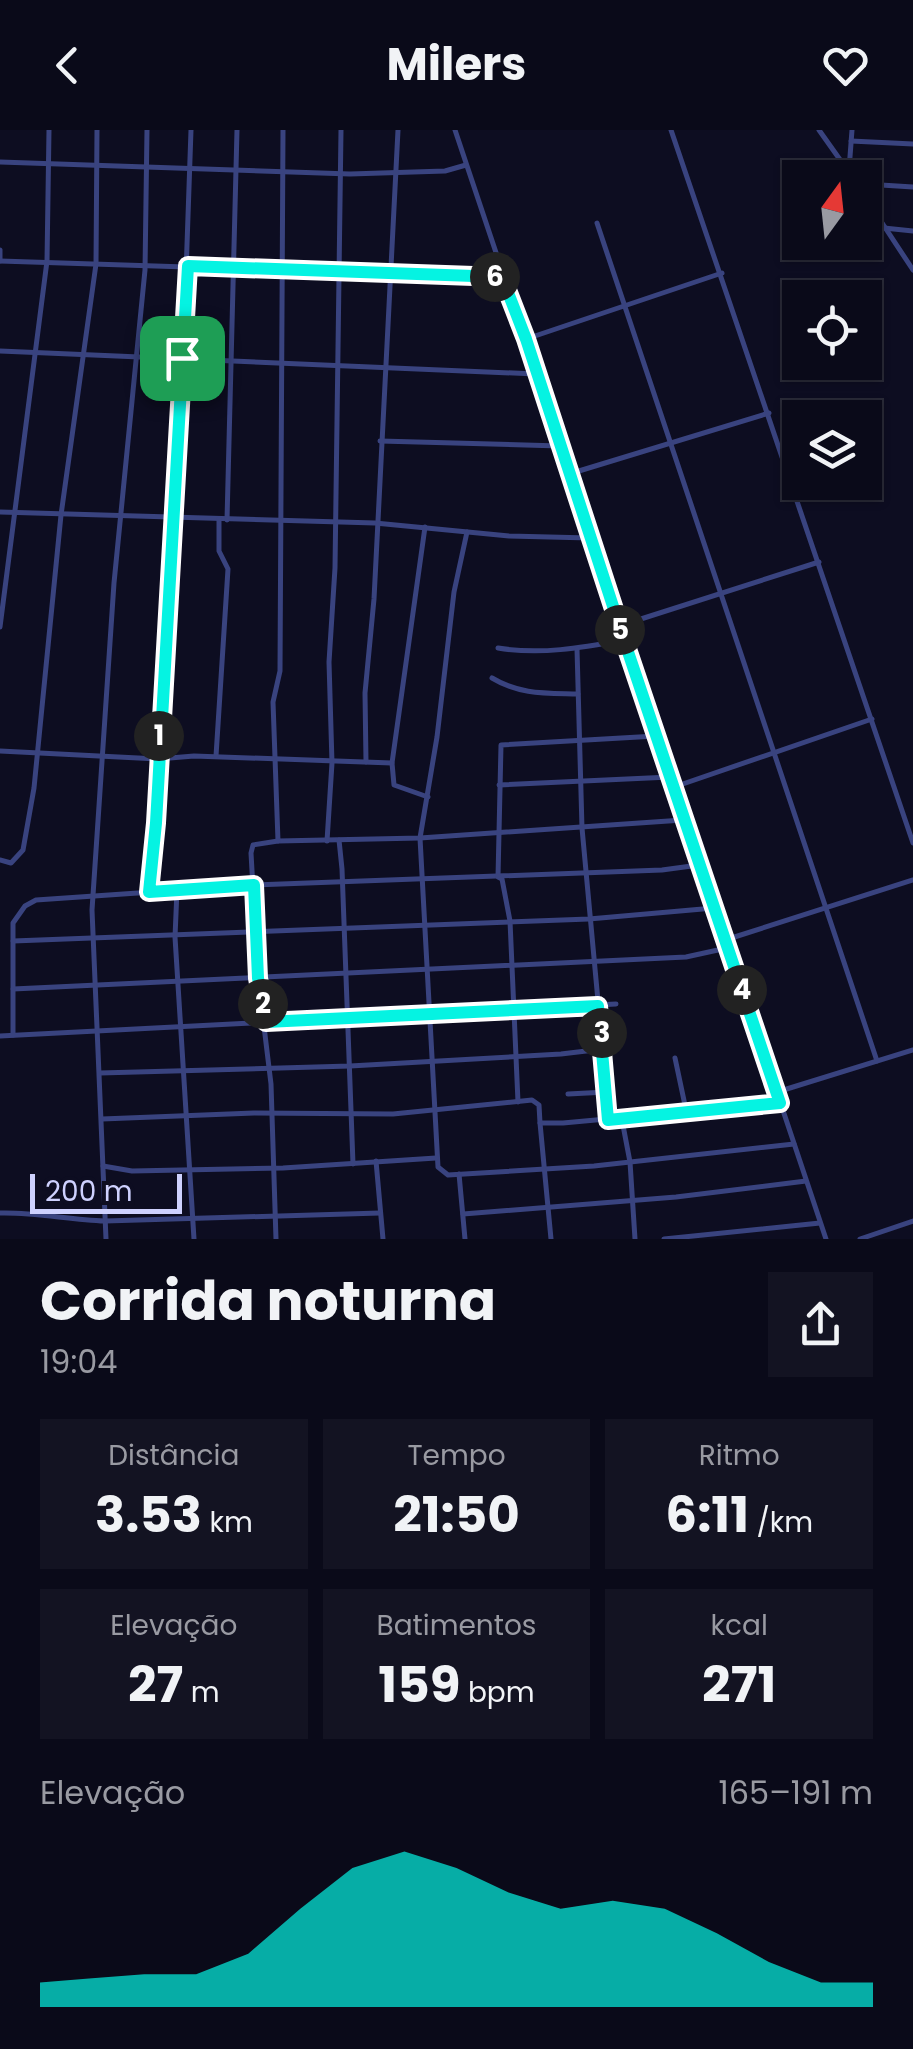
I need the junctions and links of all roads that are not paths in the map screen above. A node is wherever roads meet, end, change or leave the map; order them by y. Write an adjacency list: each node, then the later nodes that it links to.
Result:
1 (49, 130): 18 (street)
2 (97, 130): 20 (street)
3 (146, 130): 21 (street)
4 (191, 130): 22 (street)
5 (237, 130): 23 (street)
6 (284, 130): 24 (street)
7 (341, 130): 25 (street)
8 (398, 130): 26 (street)
9 (455, 130): 19 (street)
10 (671, 130): 43 (street)
11 (819, 130): 15 (street)
12 (852, 130): 13 (street)
13 (851, 141): 14 (street); 16 (street)
14 (913, 144)
15 (842, 160)
16 (850, 160)
17 (0, 162): 18 (street)
18 (48, 163): 20 (street); 35 (street)
19 (466, 165): 26 (street); 45 (street)
20 (97, 166): 21 (street); 36 (street)
21 (147, 168): 22 (street); 37 (street)
22 (190, 169): 23 (street); 38 (street)
23 (235, 171): 24 (street); 39 (street)
24 (283, 171): 25 (street); 40 (street)
25 (340, 174): 26 (street); 42 (street)
26 (394, 174): 44 (street)
27 (882, 185): 28 (street)
28 (913, 187)
29 (597, 223): 46 (street)
30 (882, 225): 31 (street)
31 (884, 228): 32 (street); 41 (street)
32 (913, 231)
33 (0, 250): 34 (street)
34 (0, 260): 35 (street)
35 (46, 261): 36 (street); 49 (street)
36 (96, 264): 37 (street); 50 (street)
37 (145, 264): 38 (street); 51 (street)
38 (188, 266): 39 (street); 52 (street)
39 (234, 269): 40 (street); 53 (street)
40 (282, 270): 42 (street); 54 (street)
41 (913, 270)
42 (339, 272): 44 (street); 55 (street)
43 (722, 272): 46 (street); 58 (street)
44 (390, 274): 45 (street); 56 (street)
45 (502, 277): 47 (street)
46 (626, 303): 47 (street); 60 (street)
47 (526, 339): 57 (street)
48 (0, 351): 49 (street)
49 (34, 352): 50 (street); 64 (street)
50 (84, 353): 51 (street); 65 (street)
51 (138, 357): 52 (street); 66 (street)
52 (182, 358): 53 (street); 67 (street)
53 (232, 360): 54 (street); 68 (street)
54 (281, 362): 55 (street); 69 (street)
55 (337, 365): 56 (street); 70 (street)
56 (386, 366): 57 (street); 59 (street)
57 (536, 374): 61 (street)
58 (769, 413): 60 (street); 75 (street)
59 (380, 441): 61 (street); 71 (street)
60 (672, 442): 62 (street); 76 (street)
61 (560, 446): 62 (street)
62 (570, 474): 74 (street)
63 (0, 512): 64 (street)
64 (15, 513): 65 (street); 78 (street)
65 (61, 515): 66 (street); 89 (street)
66 (122, 517): 67 (street); 91 (street)
67 (172, 518): 68 (street); 92 (street)
68 (223, 519): 69 (street); 90 (street)
69 (280, 520): 70 (street); 93 (street)
70 (334, 522): 71 (street); 96 (street)
71 (375, 523): 72 (street); 94 (street)
72 (425, 526): 73 (street); 95 (street)
73 (467, 532): 74 (street); 101 (street)
74 (590, 538): 77 (street)
75 (819, 562): 76 (street); 84 (street)
76 (722, 593): 77 (street); 87 (street)
77 (619, 626): 79 (street)
78 (0, 627)
79 (624, 640): 81 (street); 85 (street)
80 (498, 648): 81 (street)
81 (577, 649): 83 (street)
82 (492, 678): 83 (street)
83 (578, 694): 86 (street)
84 (872, 720): 87 (street); 109 (street)
85 (656, 736): 86 (street); 97 (street)
86 (581, 740): 98 (street); 99 (street)
87 (774, 750): 100 (street); 121 (street)
88 (0, 751): 89 (street)
89 (36, 754): 91 (street); 110 (street)
90 (216, 756): 92 (street); 93 (street)
91 (100, 757): 92 (street); 120 (street)
92 (158, 758): 119 (street)
93 (274, 758): 96 (street); 108 (street)
94 (366, 762): 95 (street); 96 (street)
95 (392, 762): 101 (street)
96 (332, 763): 106 (street)
97 (670, 777): 98 (street); 100 (street)
98 (582, 783): 99 (street); 103 (street)
99 (499, 785): 104 (street)
100 (674, 787): 102 (street)
101 (428, 797): 105 (street)
102 (683, 820): 103 (street); 111 (street)
103 (582, 828): 104 (street); 112 (street)
104 (499, 833): 105 (street); 113 (street)
105 (420, 838): 107 (street); 114 (street)
106 (326, 840): 107 (street); 108 (street)
107 (338, 840): 116 (street)
108 (278, 841): 117 (street)
109 (913, 843)
110 (0, 860)
111 (699, 864): 112 (street); 122 (street)
112 (586, 872): 113 (street); 123 (street)
113 (498, 876): 114 (street); 124 (street)
114 (421, 880): 116 (street); 125 (street)
115 (913, 880): 121 (street)
116 (342, 884): 117 (street); 126 (street)
117 (254, 885): 118 (street); 127 (street)
118 (178, 890): 119 (street); 128 (street)
119 (149, 892): 120 (street)
120 (93, 896): 129 (street); 130 (street)
121 (826, 906): 131 (street); 155 (street)
122 (714, 908): 123 (street); 131 (street)
123 (589, 919): 124 (street); 132 (street)
124 (510, 921): 125 (street); 133 (street)
125 (426, 924): 126 (street); 134 (street)
126 (344, 928): 127 (street); 135 (street)
127 (258, 932): 128 (street); 136 (street)
128 (175, 937): 129 (street); 137 (street)
129 (94, 940): 130 (street); 138 (street)
130 (12, 942): 139 (street)
131 (726, 944): 132 (street); 161 (street)
132 (591, 960): 133 (street); 141 (street)
133 (512, 966): 134 (street); 142 (street)
134 (429, 970): 135 (street); 143 (street)
135 (345, 974): 136 (street); 144 (street)
136 (258, 978): 137 (street); 145 (street)
137 (179, 981): 138 (street); 146 (street)
138 (96, 985): 139 (street); 147 (street)
139 (13, 989): 148 (street)
140 (616, 1004): 141 (street)
141 (598, 1006): 142 (street); 150 (street)
142 (512, 1008): 143 (street); 152 (street)
143 (430, 1014): 144 (street); 154 (street)
144 (346, 1018): 145 (street); 156 (street)
145 (266, 1022): 146 (street); 157 (street)
146 (183, 1027): 147 (street); 158 (street)
147 (99, 1031): 148 (street); 159 (street)
148 (13, 1035): 149 (street)
149 (0, 1036)
150 (603, 1049): 152 (street); 160 (street)
151 (913, 1050): 155 (street)
152 (515, 1057): 154 (street); 163 (street)
153 (675, 1058): 166 (street)
154 (432, 1060): 156 (street); 165 (street)
155 (876, 1061): 161 (street)
156 (350, 1066): 157 (street); 168 (street)
157 (270, 1070): 158 (street); 167 (street)
158 (185, 1072): 159 (street); 169 (street)
159 (100, 1074): 170 (street)
160 (608, 1092): 162 (street); 171 (street)
161 (776, 1092): 164 (street)
162 (568, 1094)
163 (518, 1102): 165 (street); 173 (street)
164 (780, 1103): 166 (street); 174 (street)
165 (435, 1110): 168 (street); 175 (street)
166 (686, 1110): 172 (street)
167 (272, 1114): 168 (street); 169 (street); 181 (street)
168 (353, 1114): 178 (street)
169 (187, 1117): 170 (street); 182 (street)
170 (102, 1119): 179 (street)
171 (608, 1120): 172 (street); 173 (street)
172 (622, 1120): 177 (street)
173 (540, 1123): 180 (street)
174 (794, 1144): 177 (street); 184 (street)
175 (436, 1158): 176 (street); 183 (street)
176 (376, 1161): 178 (street); 188 (street)
177 (630, 1162): 180 (street); 185 (street)
178 (353, 1164): 181 (street)
179 (103, 1166): 182 (street); 192 (street)
180 (544, 1167): 183 (street); 186 (street)
181 (273, 1168): 182 (street); 190 (street)
182 (190, 1170): 191 (street)
183 (459, 1174): 189 (street)
184 (806, 1181): 185 (street); 194 (street)
185 (631, 1200): 186 (street); 201 (street)
186 (548, 1208): 189 (street); 200 (street)
187 (0, 1212): 192 (street)
188 (380, 1213): 190 (street); 198 (street)
189 (462, 1214): 199 (street)
190 (275, 1215): 191 (street); 197 (street)
191 (193, 1218): 192 (street); 196 (street)
192 (105, 1221): 195 (street)
193 (913, 1221): 204 (street)
194 (820, 1223): 202 (street); 203 (street)
195 (106, 1239)
196 (194, 1239)
197 (276, 1239)
198 (383, 1239)
199 (464, 1239)
200 (551, 1239)
201 (635, 1239)
202 (664, 1239)
203 (826, 1239)
204 (860, 1239)

